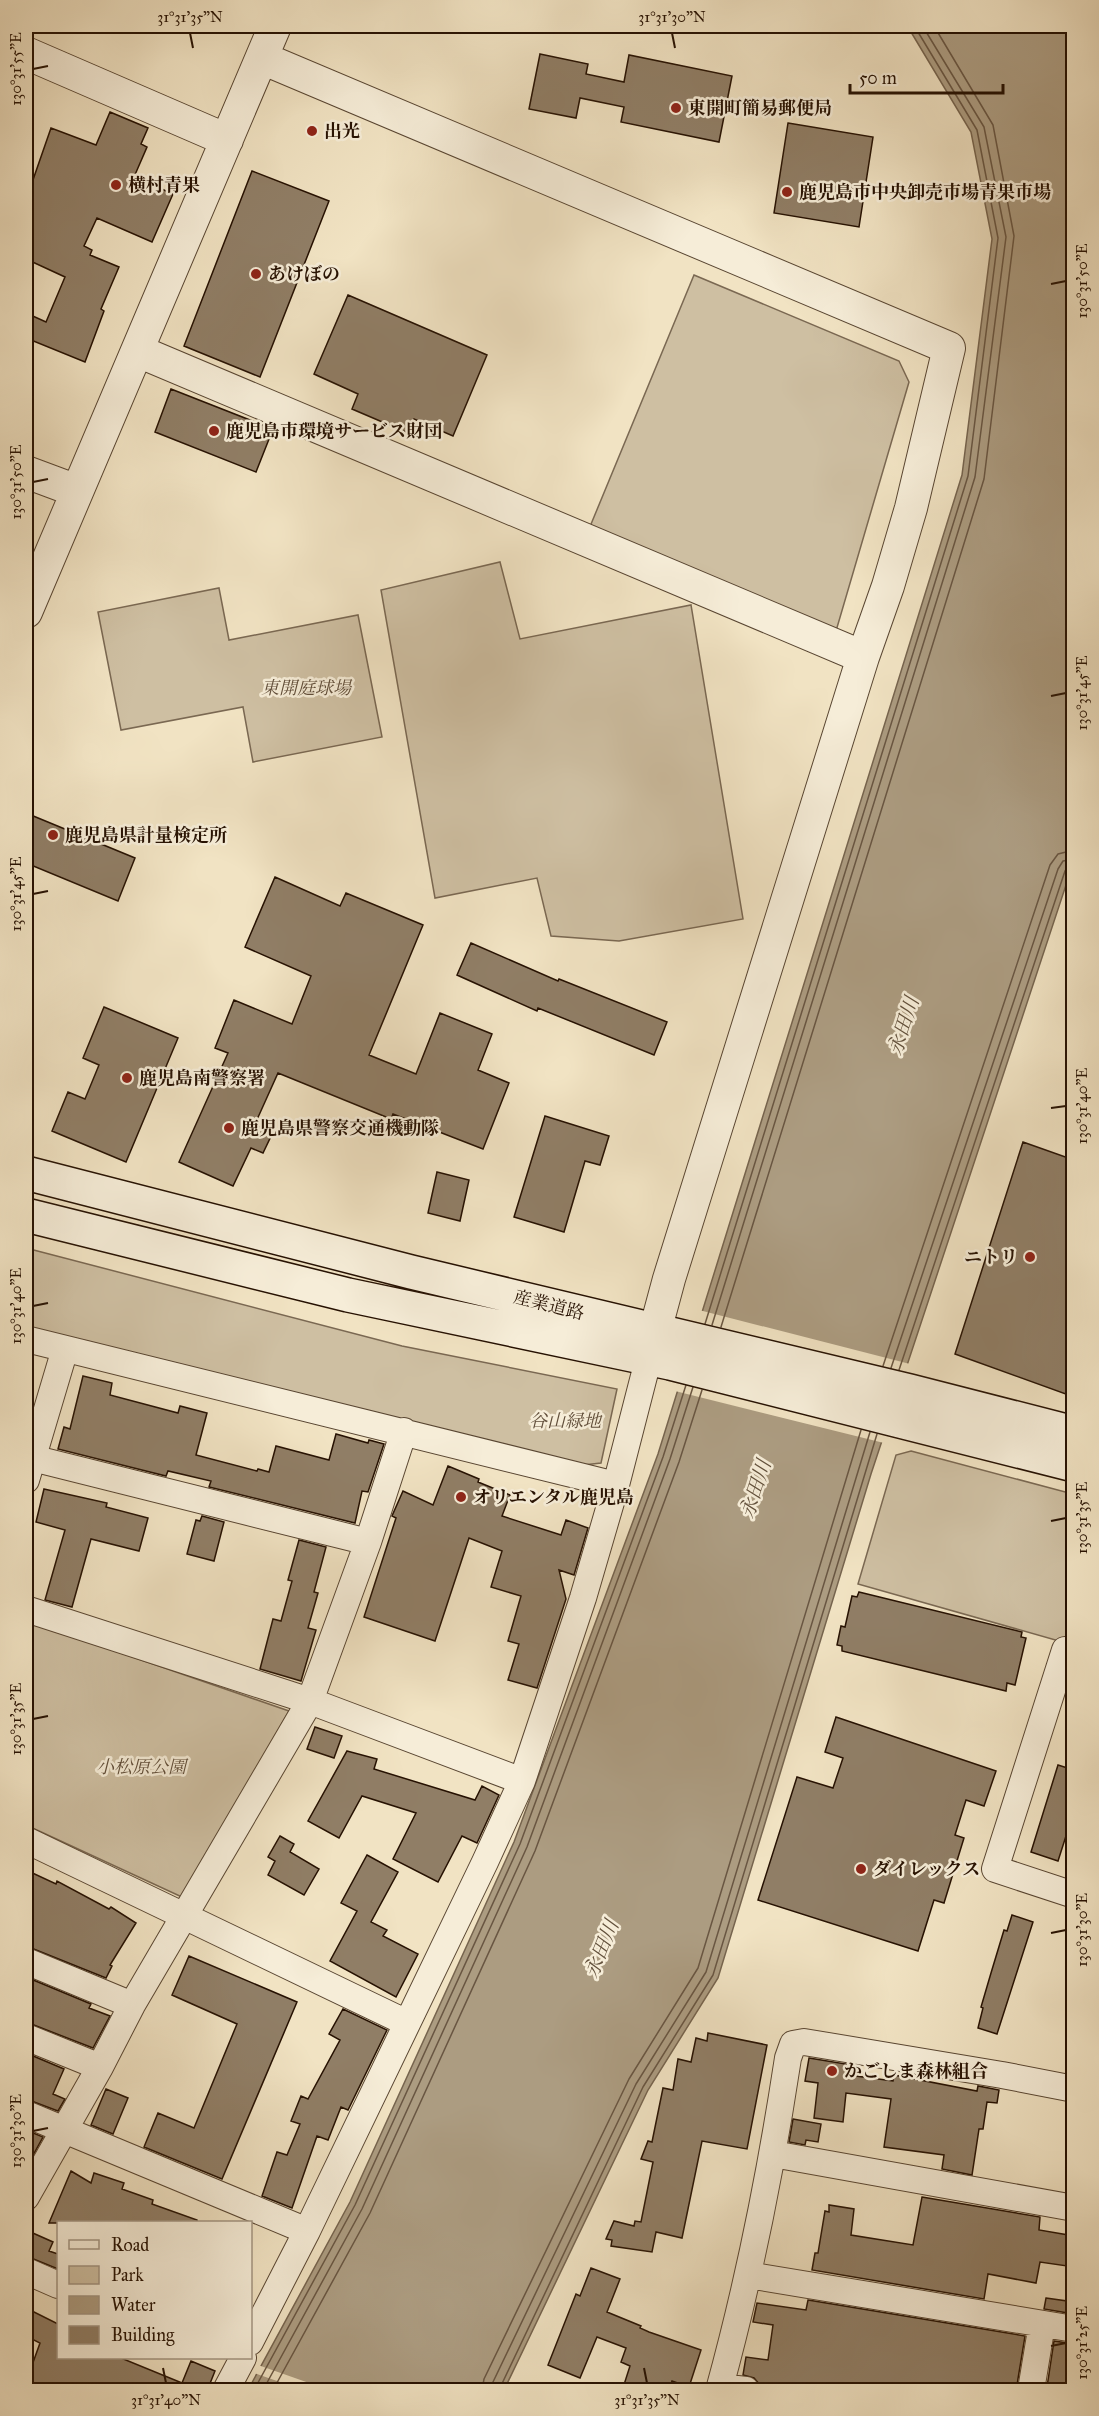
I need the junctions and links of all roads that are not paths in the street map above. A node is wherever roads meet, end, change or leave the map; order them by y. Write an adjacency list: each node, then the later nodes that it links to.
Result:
1 (275, 26): 3 (street)
2 (26, 53): 4 (street)
3 (262, 58): 4 (street); 9 (street)
4 (227, 140): 5 (street)
5 (138, 351): 7 (street); 9 (street)
6 (26, 472): 7 (street)
7 (77, 491): 8 (street)
8 (26, 612)
9 (863, 657): 13 (street)
10 (26, 1173): 13 (main road, 産業道路)
11 (26, 1215): 13 (main road, 産業道路)
12 (26, 1339): 14 (street)
13 (664, 1347): 15 (main road, 産業道路); 20 (street)
14 (65, 1349): 16 (street); 19 (street)
15 (905, 1405): 17 (main road, 産業道路); 18 (main road, 産業道路)
16 (404, 1431): 20 (street); 21 (street)
17 (1074, 1433)
18 (1074, 1466)
19 (29, 1469): 21 (street)
20 (616, 1485): 25 (street)
21 (368, 1542): 24 (street)
22 (26, 1610): 24 (street)
23 (1074, 1653): 27 (street)
24 (310, 1701): 25 (street); 28 (street)
25 (522, 1781): 31 (street)
26 (26, 1840): 28 (street)
27 (1074, 1895)
28 (186, 1916): 30 (street); 31 (street)
29 (26, 1961): 30 (street)
30 (132, 2005): 33 (street)
31 (407, 2023): 40 (street)
32 (26, 2037): 33 (street)
33 (100, 2067): 36 (street)
34 (1074, 2089): 37 (street)
35 (26, 2115): 36 (street)
36 (63, 2130): 38 (street); 40 (street)
37 (773, 2154): 39 (street); 42 (street)
38 (26, 2197)
39 (1074, 2208)
40 (308, 2231): 46 (street)
41 (26, 2271): 43 (street)
42 (748, 2275): 44 (street); 48 (street)
43 (57, 2286)
44 (1042, 2324): 45 (street); 51 (street)
45 (1074, 2329)
46 (252, 2339)
47 (235, 2360): 49 (street)
48 (719, 2389): 50 (street)
49 (226, 2391)
50 (746, 2391)
51 (1030, 2391)

